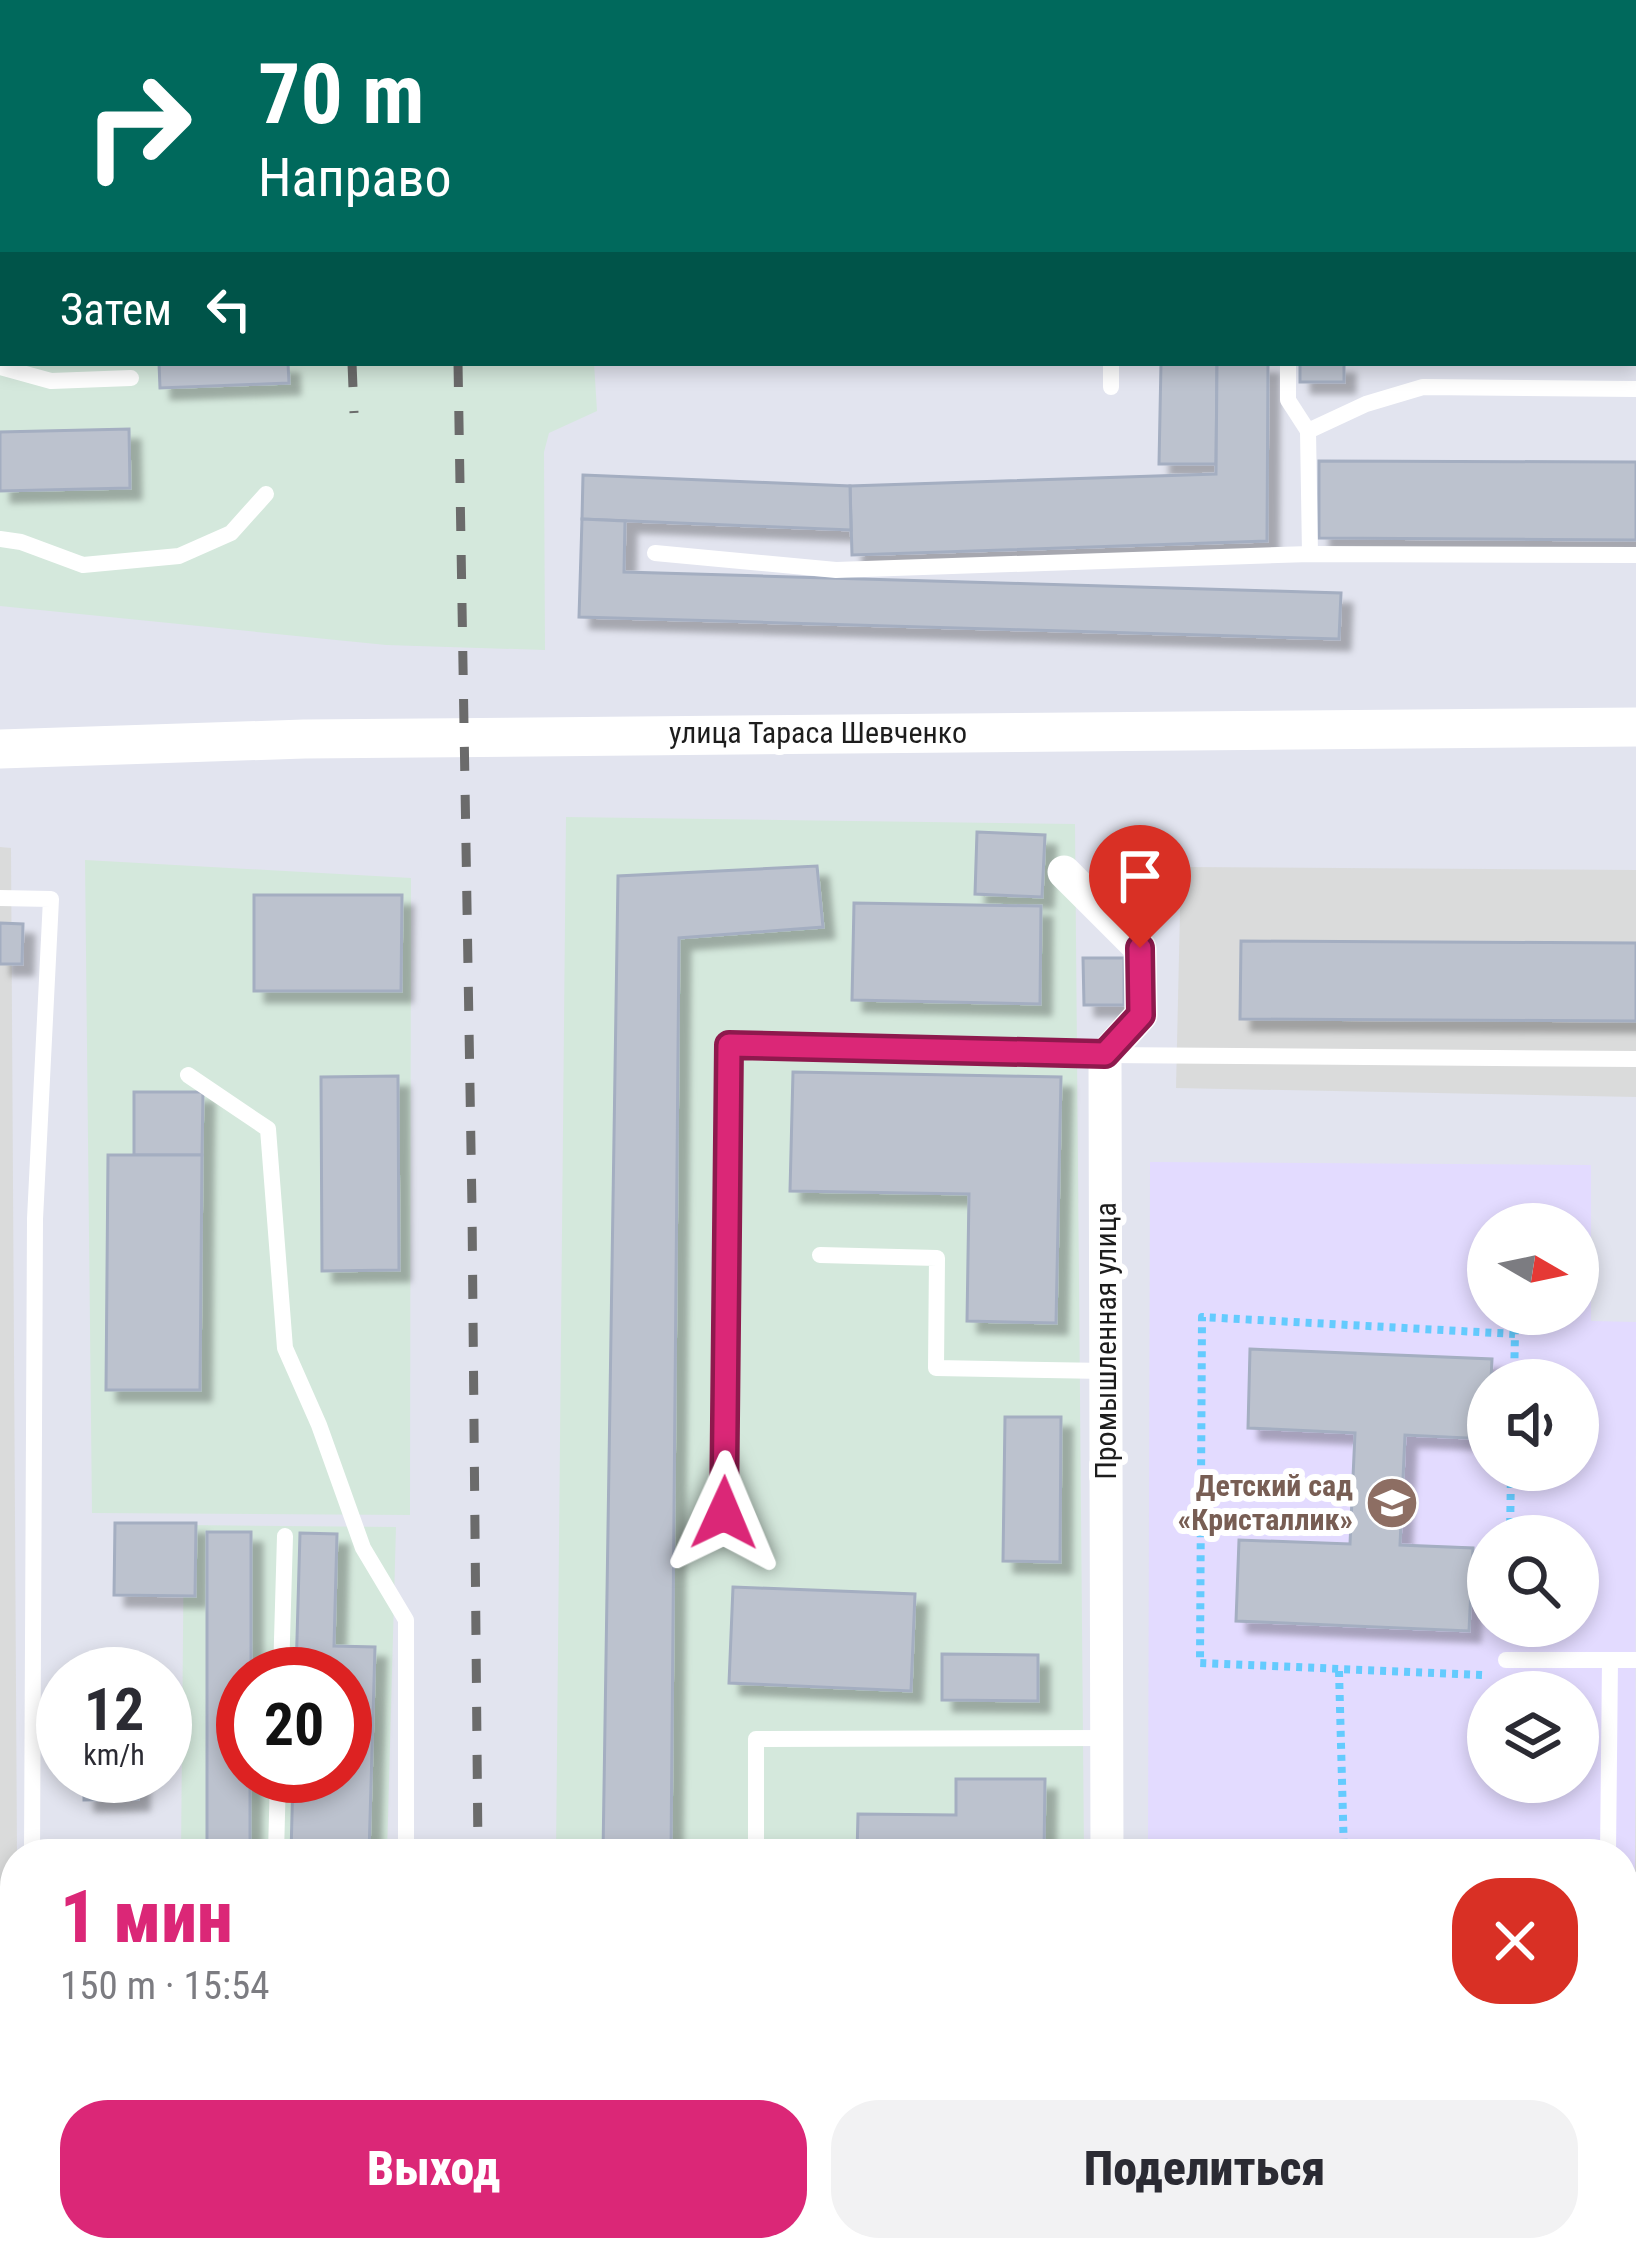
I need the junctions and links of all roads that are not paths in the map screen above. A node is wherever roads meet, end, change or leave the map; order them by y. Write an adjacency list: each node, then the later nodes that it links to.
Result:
1 (1111, 366): 5 (lane)
2 (1288, 366): 7 (lane)
3 (0, 367): 4 (lane)
4 (131, 378)
5 (1111, 387)
6 (1636, 389): 7 (lane)
7 (1308, 431): 11 (lane)
8 (266, 494): 9 (lane)
9 (0, 539)
10 (655, 553): 11 (lane)
11 (1310, 554): 12 (lane)
12 (1636, 555)
13 (1636, 727): 14 (street, улица Тараса Шевченко)
14 (0, 749)
15 (1064, 872): 17 (street)
16 (0, 898): 30 (lane)
17 (1105, 1054): 18 (lane); 21 (street, Промышленная улица); 22 (lane)
18 (1636, 1059)
19 (188, 1076): 32 (lane)
20 (820, 1255): 21 (lane)
21 (1106, 1371): 28 (street, Промышленная улица)
22 (724, 1513)
23 (285, 1536): 24 (lane)
24 (282, 1647)
25 (1506, 1660): 26 (lane)
26 (1610, 1660): 27 (lane); 35 (lane)
27 (1636, 1660)
28 (1107, 1738): 33 (lane); 34 (street, Промышленная улица)
29 (277, 1803): 31 (lane)
30 (32, 1839)
31 (276, 1839)
32 (406, 1839)
33 (756, 1839)
34 (1107, 1839)
35 (1608, 1839)

